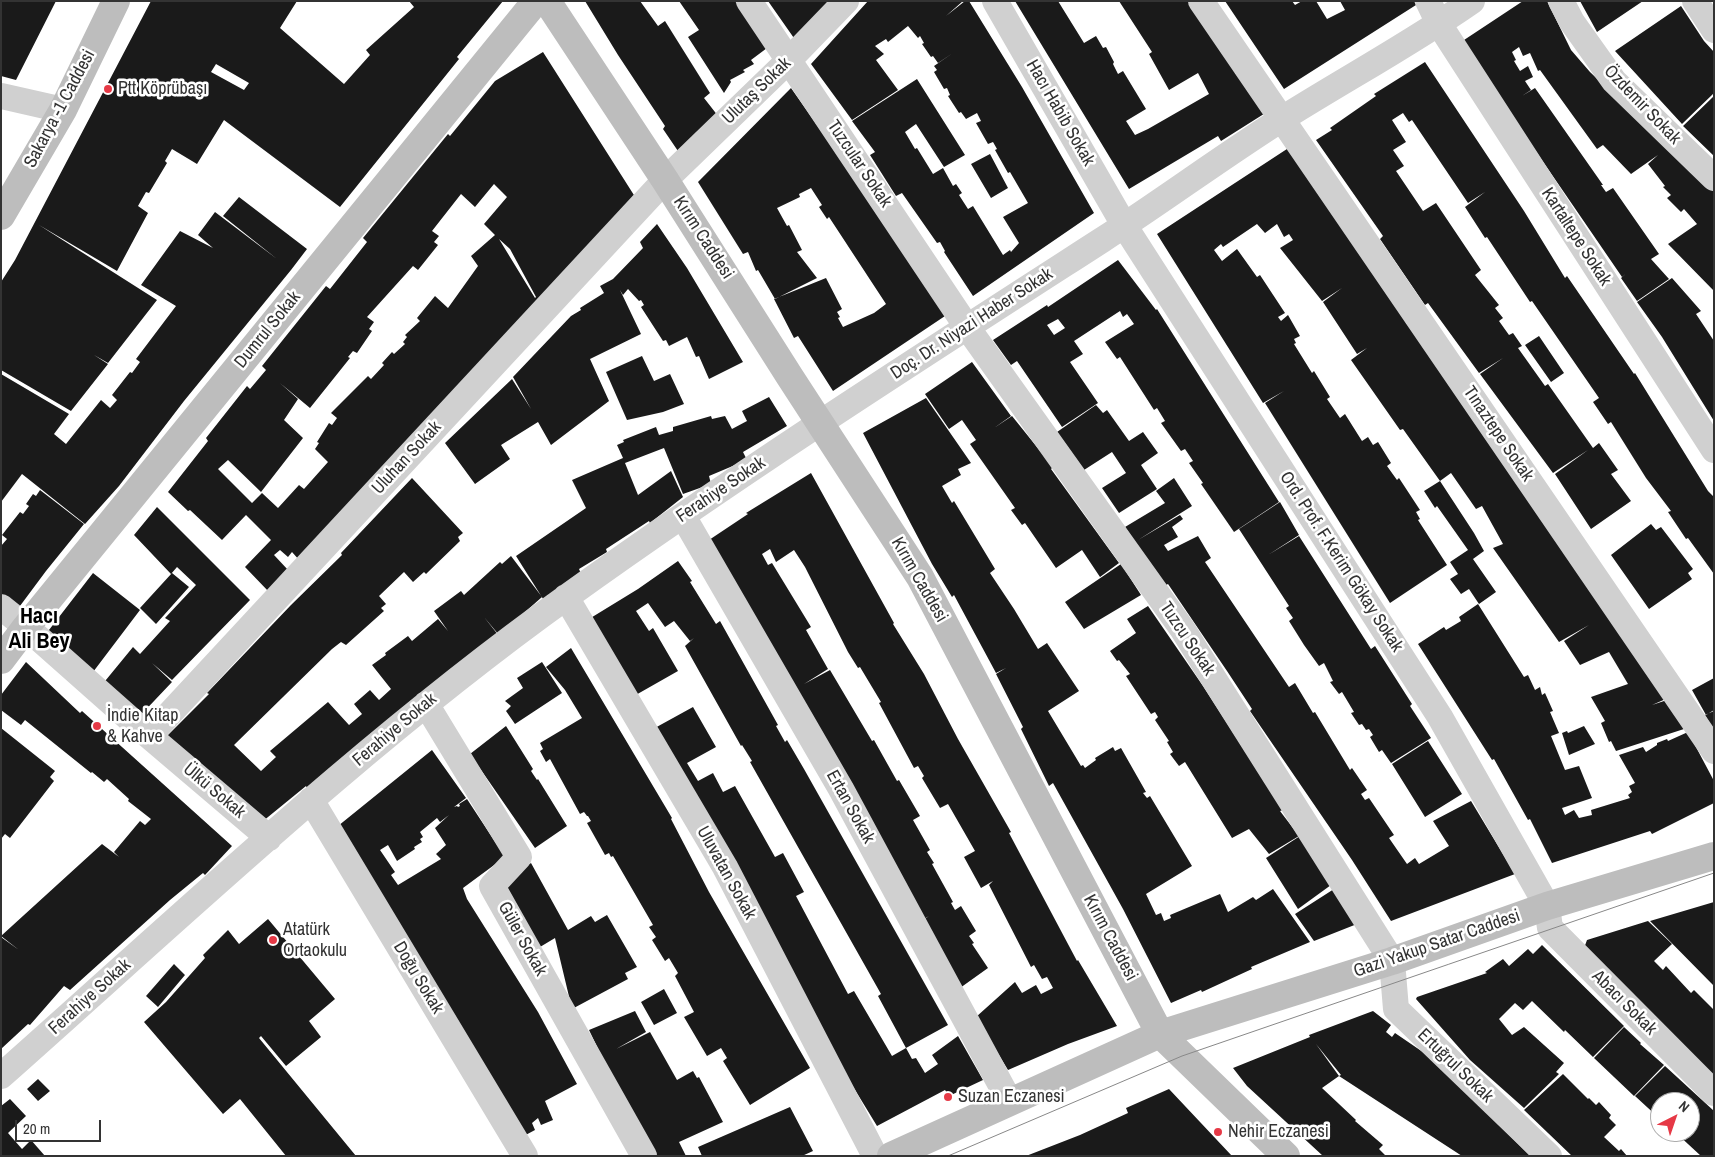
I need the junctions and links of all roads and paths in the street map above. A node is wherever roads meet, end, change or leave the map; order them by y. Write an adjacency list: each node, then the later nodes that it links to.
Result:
1 (116, 1): 16 (main road, Sakarya -1 Caddesi)
2 (536, 1): 28 (main road, Dumrul Sokak)
3 (547, 1): 19 (main road, Kırım Caddesi)
4 (749, 1): 14 (street, Tuzcular Sokak)
5 (846, 1): 14 (street, Ulutaş Sokak)
6 (995, 1): 21 (street, Hacı Habib Sokak)
7 (1201, 1): 17 (street, Tınaztepe Sokak)
8 (1428, 1): 12 (street, Kartaltepe Sokak)
9 (1472, 1): 12 (street, Doç. Dr. Niyazi Haber Sokak)
10 (1561, 1): 18 (street, Özdemir Sokak)
11 (1695, 1): 13 (street)
12 (1439, 24): 17 (street, Doç. Dr. Niyazi Haber Sokak); 24 (street, Kartaltepe Sokak)
13 (1714, 30)
14 (789, 60): 19 (street, Ulutaş Sokak); 22 (street, Tuzcular Sokak)
15 (1, 96): 16 (street)
16 (62, 110): 20 (main road, Sakarya -1 Caddesi)
17 (1282, 118): 21 (street, Doç. Dr. Niyazi Haber Sokak); 32 (street, Tınaztepe Sokak)
18 (1714, 178)
19 (665, 180): 23 (main road, Kırım Caddesi); 31 (street, Ulutaş Sokak)
20 (1, 216)
21 (1124, 225): 22 (street, Doç. Dr. Niyazi Haber Sokak); 36 (street, Ord. Prof. F.Kerim Gökay Sokak)
22 (968, 327): 23 (street, Doç. Dr. Niyazi Haber Sokak); 37 (street, Tuzcu Sokak)
23 (820, 423): 25 (street, Ferahiye Sokak); 38 (main road, Kırım Caddesi)
24 (1714, 450)
25 (683, 516): 26 (street, Ferahiye Sokak); 41 (street, Ertan Sokak)
26 (566, 597): 30 (street, Ferahiye Sokak); 44 (street, Uluvatan Sokak)
27 (1, 607): 28 (street, Ülkü Sokak)
28 (26, 626): 29 (main road, Dumrul Sokak); 31 (street, Ülkü Sokak)
29 (1, 660)
30 (426, 704): 33 (street, Ferahiye Sokak); 43 (street, Güler Sokak)
31 (150, 736): 34 (street, Ülkü Sokak)
32 (1714, 751)
33 (311, 800): 34 (street, Ferahiye Sokak); 42 (street, Doğu Sokak)
34 (269, 838): 39 (street, Ferahiye Sokak)
35 (1714, 856): 36 (main road, Gazi Yakup Satar Caddesi)
36 (1547, 906): 37 (main road, Gazi Yakup Satar Caddesi); 40 (street, Abacı Sokak)
37 (1392, 961): 38 (main road, Gazi Yakup Satar Caddesi); 47 (street, Ertuğrul Sokak)
38 (1160, 1034): 41 (main road, Gazi Yakup Satar Caddesi); 46 (main road, Kırım Caddesi)
39 (1, 1076)
40 (1714, 1093)
41 (1010, 1102): 45 (main road, Gazi Yakup Satar Caddesi)
42 (525, 1156)
43 (644, 1156)
44 (875, 1156)
45 (891, 1156)
46 (1286, 1156)
47 (1549, 1156)

